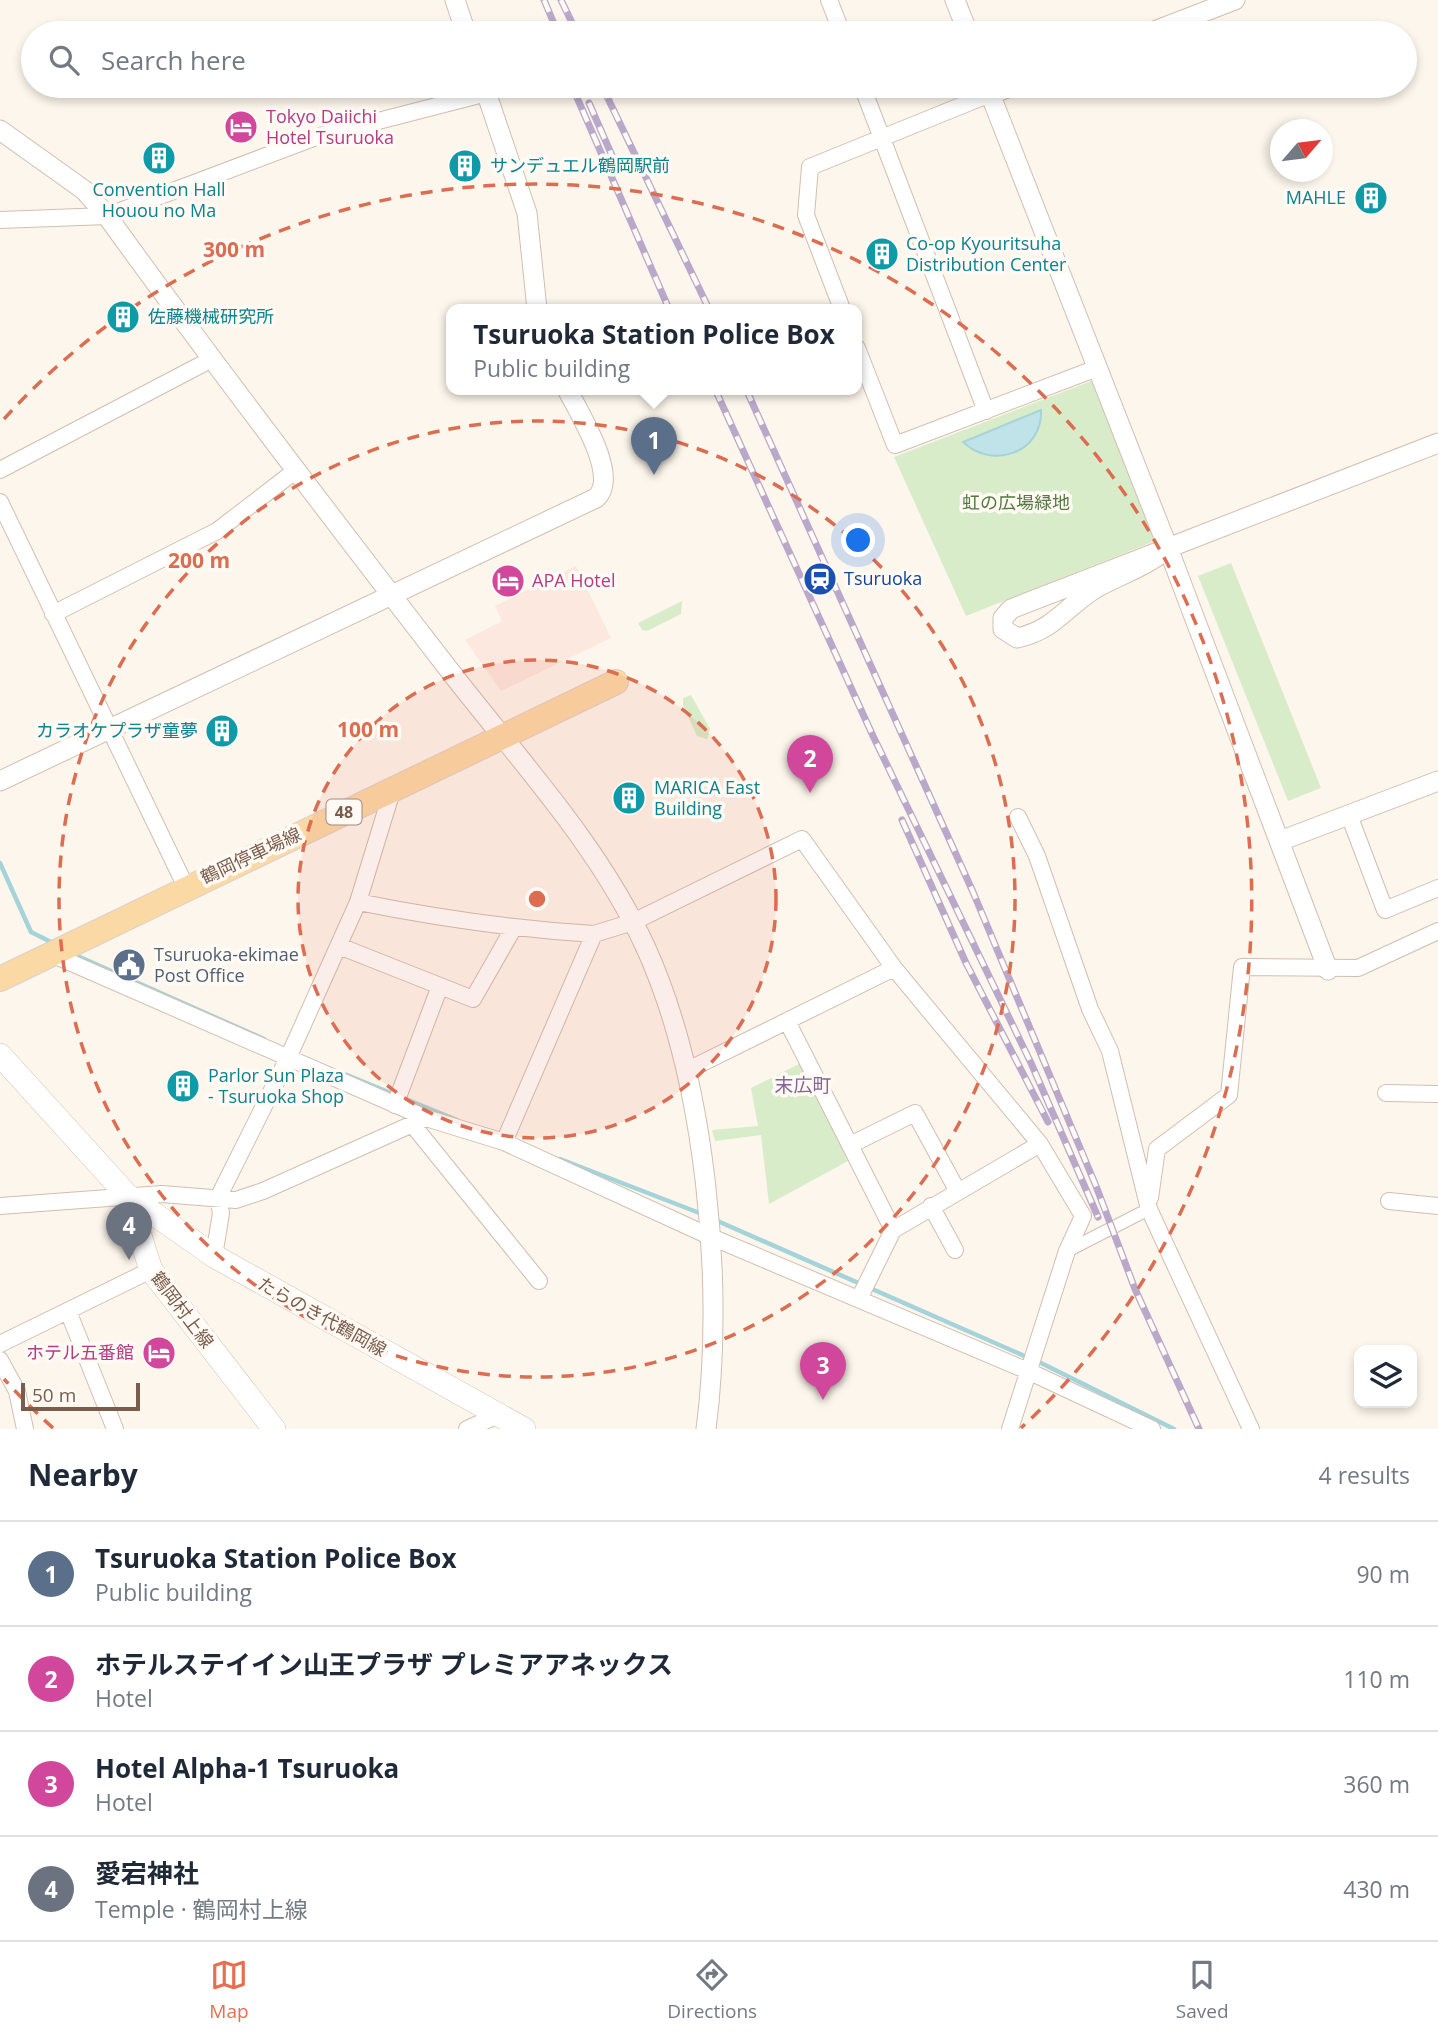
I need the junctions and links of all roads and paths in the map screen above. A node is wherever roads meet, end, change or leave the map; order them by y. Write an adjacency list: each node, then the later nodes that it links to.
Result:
1 (455, 0): 5 (street)
2 (829, 0): 6 (street)
3 (955, 0): 7 (street)
4 (1236, 0): 8 (street)
5 (462, 21)
6 (837, 21)
7 (963, 21)
8 (1181, 21)
9 (454, 98): 16 (street)
10 (488, 98): 18 (street)
11 (867, 98): 15 (street)
12 (970, 98): 15 (street)
13 (992, 98): 22 (street)
14 (0, 130): 16 (street)
15 (882, 136): 19 (street); 24 (street)
16 (107, 216): 17 (street); 20 (street)
17 (0, 220)
18 (536, 304)
19 (840, 304)
20 (212, 359): 26 (street); 27 (street)
21 (862, 361): 24 (street)
22 (1097, 369): 24 (street); 29 (street)
23 (570, 395): 30 (street)
24 (986, 411)
25 (1438, 443): 29 (street)
26 (0, 470)
27 (295, 471): 30 (street); 31 (street)
28 (0, 502): 31 (street)
29 (1168, 548): 29 (street); 40 (street)
30 (391, 596): 33 (street); 34 (street)
31 (53, 614): 33 (street)
32 (617, 682): 34 (main road, 鶴岡停車場線 / 48)
33 (109, 730): 35 (street); 41 (street)
34 (501, 737): 37 (main road, 鶴岡停車場線 / 48); 44 (street)
35 (0, 781)
36 (1438, 781): 38 (street)
37 (393, 788): 41 (main road, 鶴岡停車場線 / 48); 43 (street)
38 (1349, 815): 40 (street); 42 (street)
39 (1018, 817): 72 (street)
40 (1280, 841): 51 (street)
41 (186, 887): 49 (main road, 鶴岡停車場線 / 48)
42 (1438, 888)
43 (358, 902): 45 (street); 48 (street)
44 (633, 922): 47 (street); 50 (street); 57 (street)
45 (513, 929): 47 (street); 53 (street)
46 (1438, 931): 51 (street)
47 (594, 934): 62 (street)
48 (339, 946): 53 (street); 56 (street)
49 (51, 954): 52 (main road, 鶴岡停車場線 / 48); 56 (street)
50 (894, 968): 54 (street); 63 (street)
51 (1328, 970): 72 (street)
52 (0, 979)
53 (440, 986): 60 (street)
54 (788, 1021): 57 (street); 64 (street)
55 (0, 1055): 66 (main road, 鶴岡村上線)
56 (288, 1058): 60 (street); 67 (street)
57 (686, 1071): 74 (street)
58 (1387, 1093): 59 (street)
59 (1438, 1094)
60 (395, 1105): 61 (street)
61 (419, 1121): 62 (street); 67 (street); 79 (street)
62 (504, 1142): 74 (street)
63 (1040, 1144): 65 (street); 76 (street)
64 (850, 1145): 65 (street); 73 (street)
65 (957, 1190): 70 (street)
66 (127, 1195): 67 (street); 69 (street); 77 (main road, たらのき代鶴岡線); 78 (main road, 鶴岡村上線)
67 (218, 1198): 77 (street)
68 (1389, 1201): 71 (street)
69 (0, 1206)
70 (931, 1206): 73 (street); 75 (street)
71 (1438, 1206)
72 (1149, 1209): 76 (street); 94 (street)
73 (893, 1230): 80 (street)
74 (709, 1236): 80 (street); 91 (street)
75 (955, 1250)
76 (1067, 1251): 84 (street)
77 (215, 1256): 85 (main road, たらのき代鶴岡線)
78 (150, 1270): 81 (street); 88 (main road, 鶴岡村上線)
79 (539, 1282)
80 (859, 1299): 84 (street)
81 (68, 1311): 82 (street); 87 (street)
82 (0, 1343)
83 (0, 1360): 86 (street)
84 (1028, 1371): 92 (street); 93 (street)
85 (498, 1415): 89 (street); 90 (main road, たらのき代鶴岡線)
86 (24, 1429)
87 (115, 1429)
88 (274, 1429)
89 (467, 1429)
90 (524, 1429)
91 (706, 1429)
92 (1010, 1429)
93 (1152, 1429)
94 (1251, 1429)

